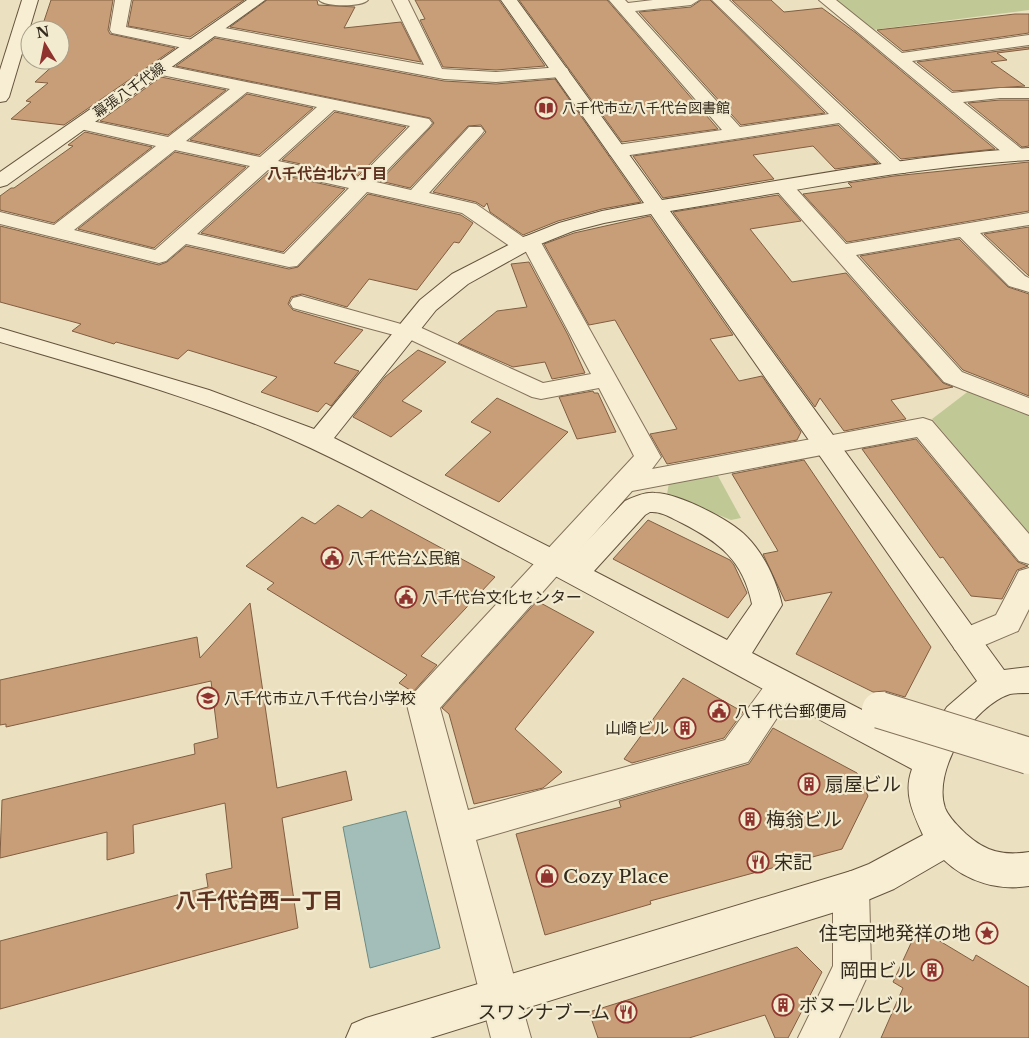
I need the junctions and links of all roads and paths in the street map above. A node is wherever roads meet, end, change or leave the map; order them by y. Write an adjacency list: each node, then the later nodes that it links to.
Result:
1 (30, 0): 16 (street)
2 (123, 0): 14 (street)
3 (257, 0): 12 (street, 幕張八千代線)
4 (327, 0): 5 (street)
5 (360, 0)
6 (400, 0): 19 (street)
7 (509, 0): 18 (street)
8 (691, 0): 11 (street)
9 (720, 0): 25 (street)
10 (827, 0): 15 (street)
11 (620, 4): 28 (street)
12 (214, 31): 14 (street, 幕張八千代線); 19 (street)
13 (1029, 40): 15 (street)
14 (193, 45): 17 (street, 幕張八千代線)
15 (899, 58): 23 (street)
16 (6, 61): 22 (street)
17 (158, 69): 20 (street); 26 (street, 幕張八千代線)
18 (560, 72): 19 (street); 30 (street)
19 (436, 73)
20 (243, 87): 24 (street); 29 (street)
21 (1029, 93): 23 (street)
22 (0, 97)
23 (947, 99): 31 (street)
24 (331, 104): 32 (street); 35 (street)
25 (842, 117): 28 (street); 33 (street)
26 (82, 124): 29 (street); 34 (street, 幕張八千代線)
27 (476, 131): 37 (street)
28 (735, 133): 30 (street)
29 (171, 143): 32 (street); 42 (street)
30 (617, 151): 38 (street)
31 (1023, 154): 33 (street)
32 (264, 164): 35 (street); 43 (street)
33 (898, 169): 36 (street)
34 (0, 181)
35 (362, 185): 37 (street); 43 (street)
36 (784, 187): 38 (street); 45 (street)
37 (416, 196): 44 (street)
38 (657, 207): 44 (street); 53 (street)
39 (0, 218): 42 (street)
40 (1029, 219): 41 (street)
41 (965, 230): 45 (street); 46 (street)
42 (58, 232): 43 (street)
43 (183, 237)
44 (526, 243): 48 (street); 50 (street)
45 (840, 251): 51 (street)
46 (1029, 285)
47 (301, 303): 48 (street)
48 (406, 331): 50 (street); 52 (street)
49 (0, 335): 52 (street)
50 (606, 379): 54 (street)
51 (1029, 407)
52 (318, 441): 56 (street)
53 (827, 446): 54 (street); 55 (street); 58 (street)
54 (622, 484): 56 (street)
55 (1029, 553)
56 (564, 567): 59 (street); 59 (street); 66 (street)
57 (1029, 579): 58 (street)
58 (966, 642): 61 (street)
59 (732, 659): 62 (street)
60 (1029, 680): 61 (street)
61 (997, 684): 65 (street)
62 (782, 686): 65 (street); 66 (street)
63 (880, 710): 64 (street, bridge)
64 (1029, 756)
65 (930, 762): 67 (street)
66 (456, 829): 70 (street)
67 (947, 840): 68 (street); 69 (street)
68 (1028, 874)
69 (850, 889): 70 (street); 73 (street)
70 (501, 998): 71 (street); 72 (street)
71 (366, 1038)
72 (511, 1038)
73 (818, 1038)

